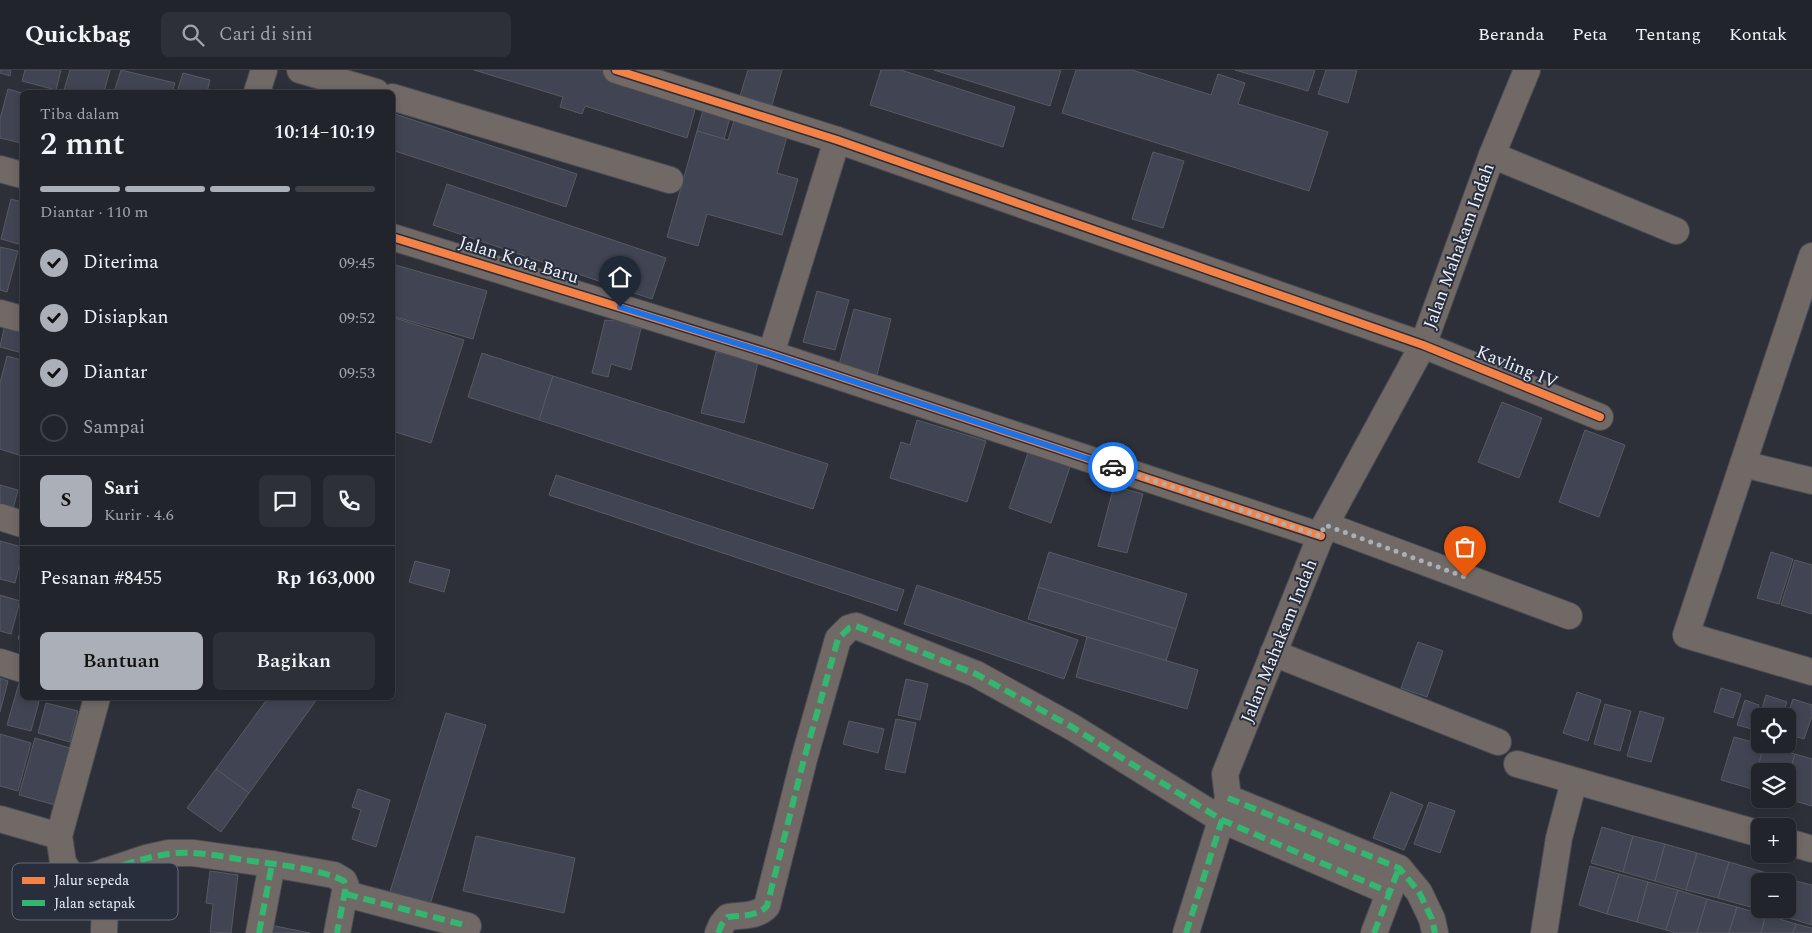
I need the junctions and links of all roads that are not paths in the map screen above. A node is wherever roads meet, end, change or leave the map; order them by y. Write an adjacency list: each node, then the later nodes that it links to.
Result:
1 (264, 70): 5 (street)
2 (300, 70): 6 (street)
3 (616, 70): 8 (street, Kavling IV)
4 (1527, 70): 9 (street, Jalan Mahakam Indah)
5 (258, 90)
6 (369, 90)
7 (395, 99): 12 (street)
8 (837, 140): 19 (street, Kavling IV); 20 (street)
9 (1492, 155): 13 (street); 19 (street, Jalan Mahakam Indah)
10 (0, 169): 11 (street)
11 (20, 174)
12 (670, 180)
13 (1676, 231)
14 (395, 238): 20 (street, Jalan Kota Baru)
15 (1812, 256): 16 (street)
16 (1808, 284): 22 (street)
17 (0, 314): 18 (street)
18 (20, 319)
19 (1423, 345): 21 (street, Kavling IV); 26 (street, Jalan Mahakam Indah)
20 (771, 354): 26 (street, Jalan Kota Baru)
21 (1600, 417)
22 (1743, 464): 23 (street); 31 (street)
23 (1812, 481)
24 (0, 517): 25 (street)
25 (20, 523)
26 (1323, 531): 27 (street, Jalan Kota Baru); 28 (street, Jalan Mahakam Indah)
27 (1570, 616)
28 (1273, 653): 33 (street); 36 (street, Jalan Mahakam Indah)
29 (0, 662): 30 (street)
30 (20, 668)
31 (1812, 672)
32 (96, 700): 39 (street)
33 (1498, 742)
34 (1517, 764): 35 (street)
35 (1574, 781): 38 (street); 56 (street)
36 (1225, 803): 45 (street); 52 (street); 53 (street, Jalan Mahakam Indah)
37 (0, 819): 39 (street)
38 (1751, 831)
39 (59, 836): 42 (street)
40 (1796, 844): 41 (street)
41 (1812, 849)
42 (64, 863)
43 (131, 863): 44 (street)
44 (272, 864): 46 (street); 50 (street)
45 (1394, 880): 54 (street); 55 (street)
46 (346, 894): 48 (street); 51 (street)
47 (104, 920): 49 (street)
48 (468, 926)
49 (104, 933)
50 (259, 933)
51 (337, 933)
52 (718, 933)
53 (1186, 933)
54 (1374, 933)
55 (1435, 933)
56 (1544, 933)

